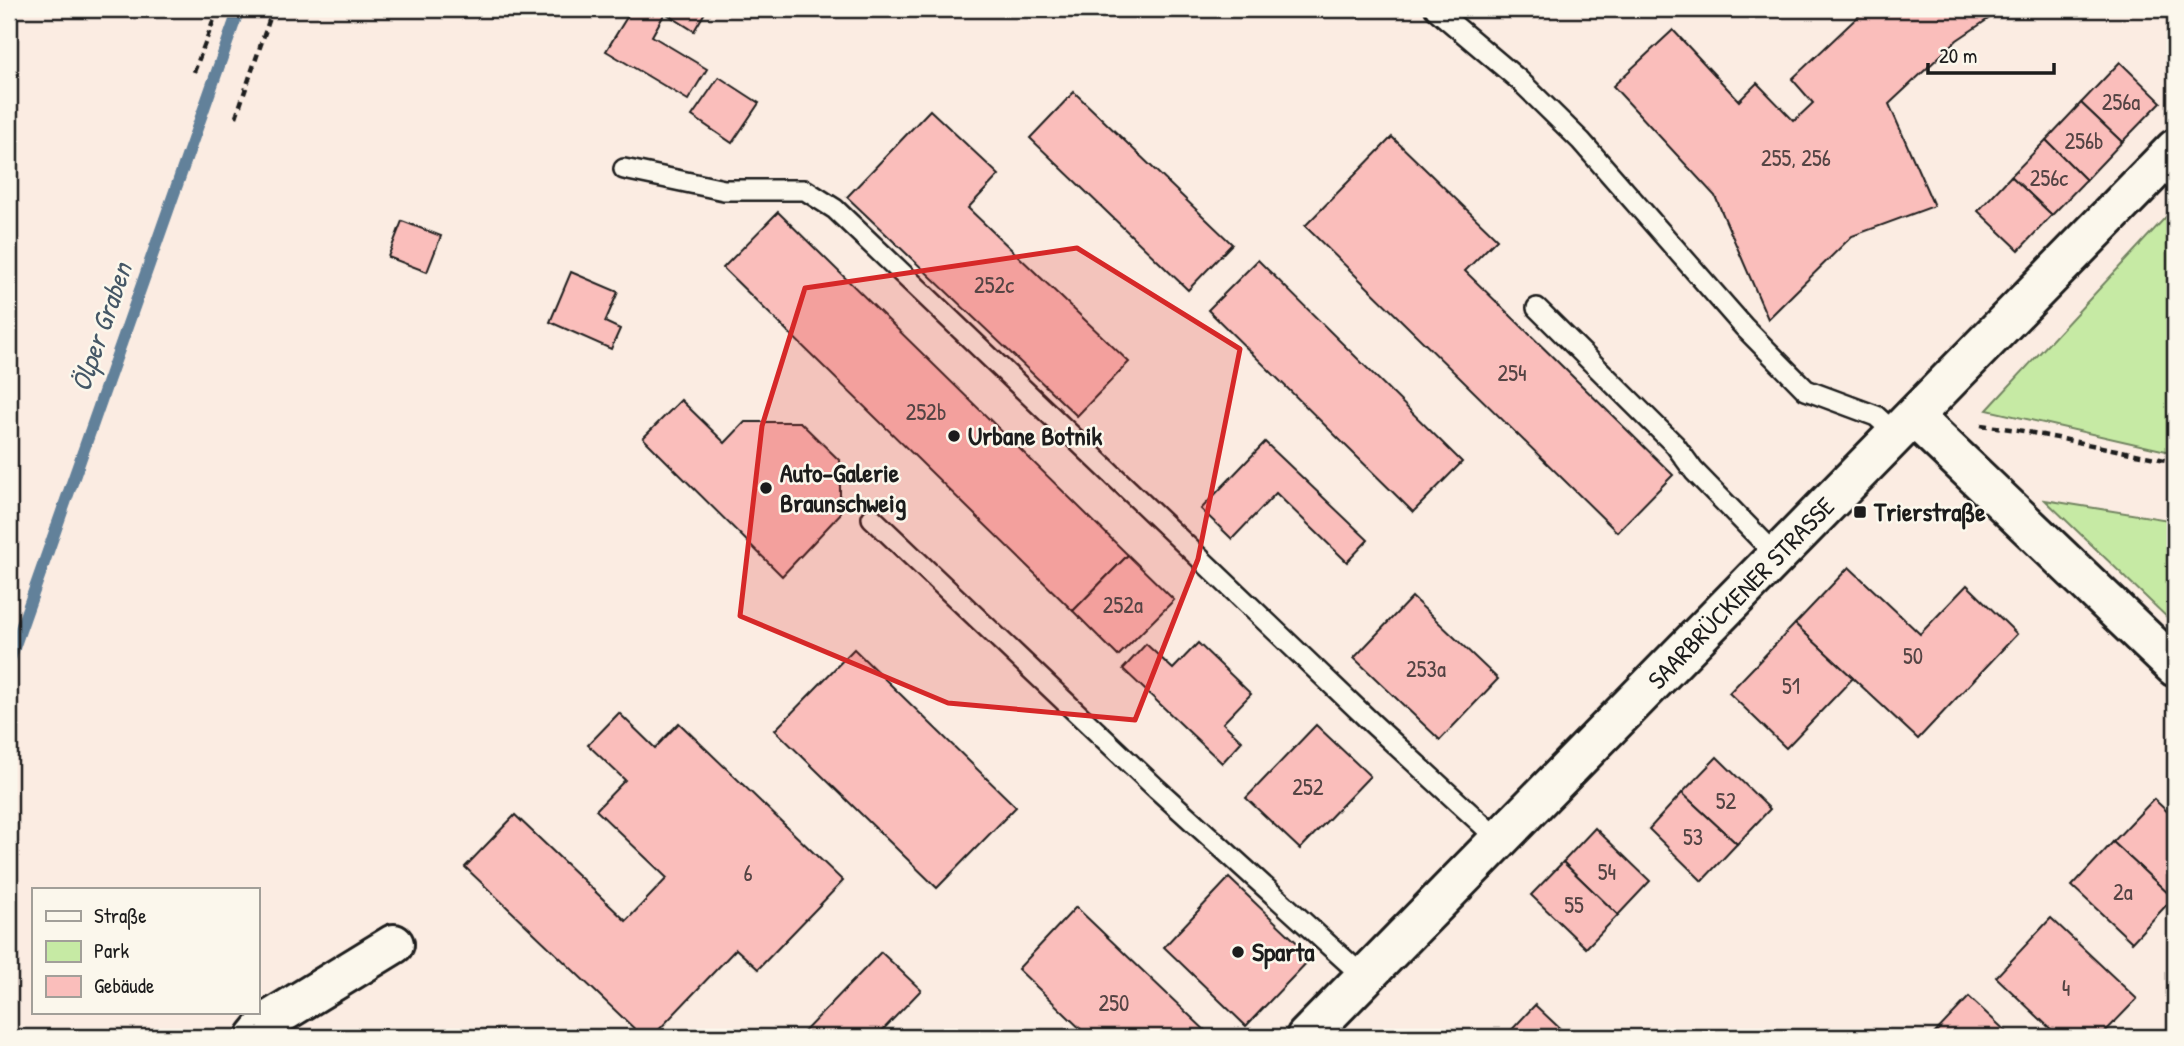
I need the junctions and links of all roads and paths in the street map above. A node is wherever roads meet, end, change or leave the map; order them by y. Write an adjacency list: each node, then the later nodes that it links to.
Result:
1 (218, 9): 4 (path)
2 (273, 9): 5 (path)
3 (1435, 9): 10 (lane)
4 (194, 72)
5 (236, 117)
6 (2175, 149): 10 (street, SAARBRÜCKENER STRASSE)
7 (624, 169): 15 (lane)
8 (1537, 308): 13 (lane)
9 (1980, 425): 11 (path)
10 (1905, 426): 13 (street, SAARBRÜCKENER STRASSE); 14 (street)
11 (2175, 463)
12 (872, 518): 17 (lane)
13 (1777, 556): 15 (street, SAARBRÜCKENER STRASSE)
14 (2175, 667)
15 (1499, 840): 17 (street, SAARBRÜCKENER STRASSE)
16 (394, 944): 18 (street)
17 (1365, 978): 19 (street, SAARBRÜCKENER STRASSE)
18 (257, 1037)
19 (1306, 1037)

